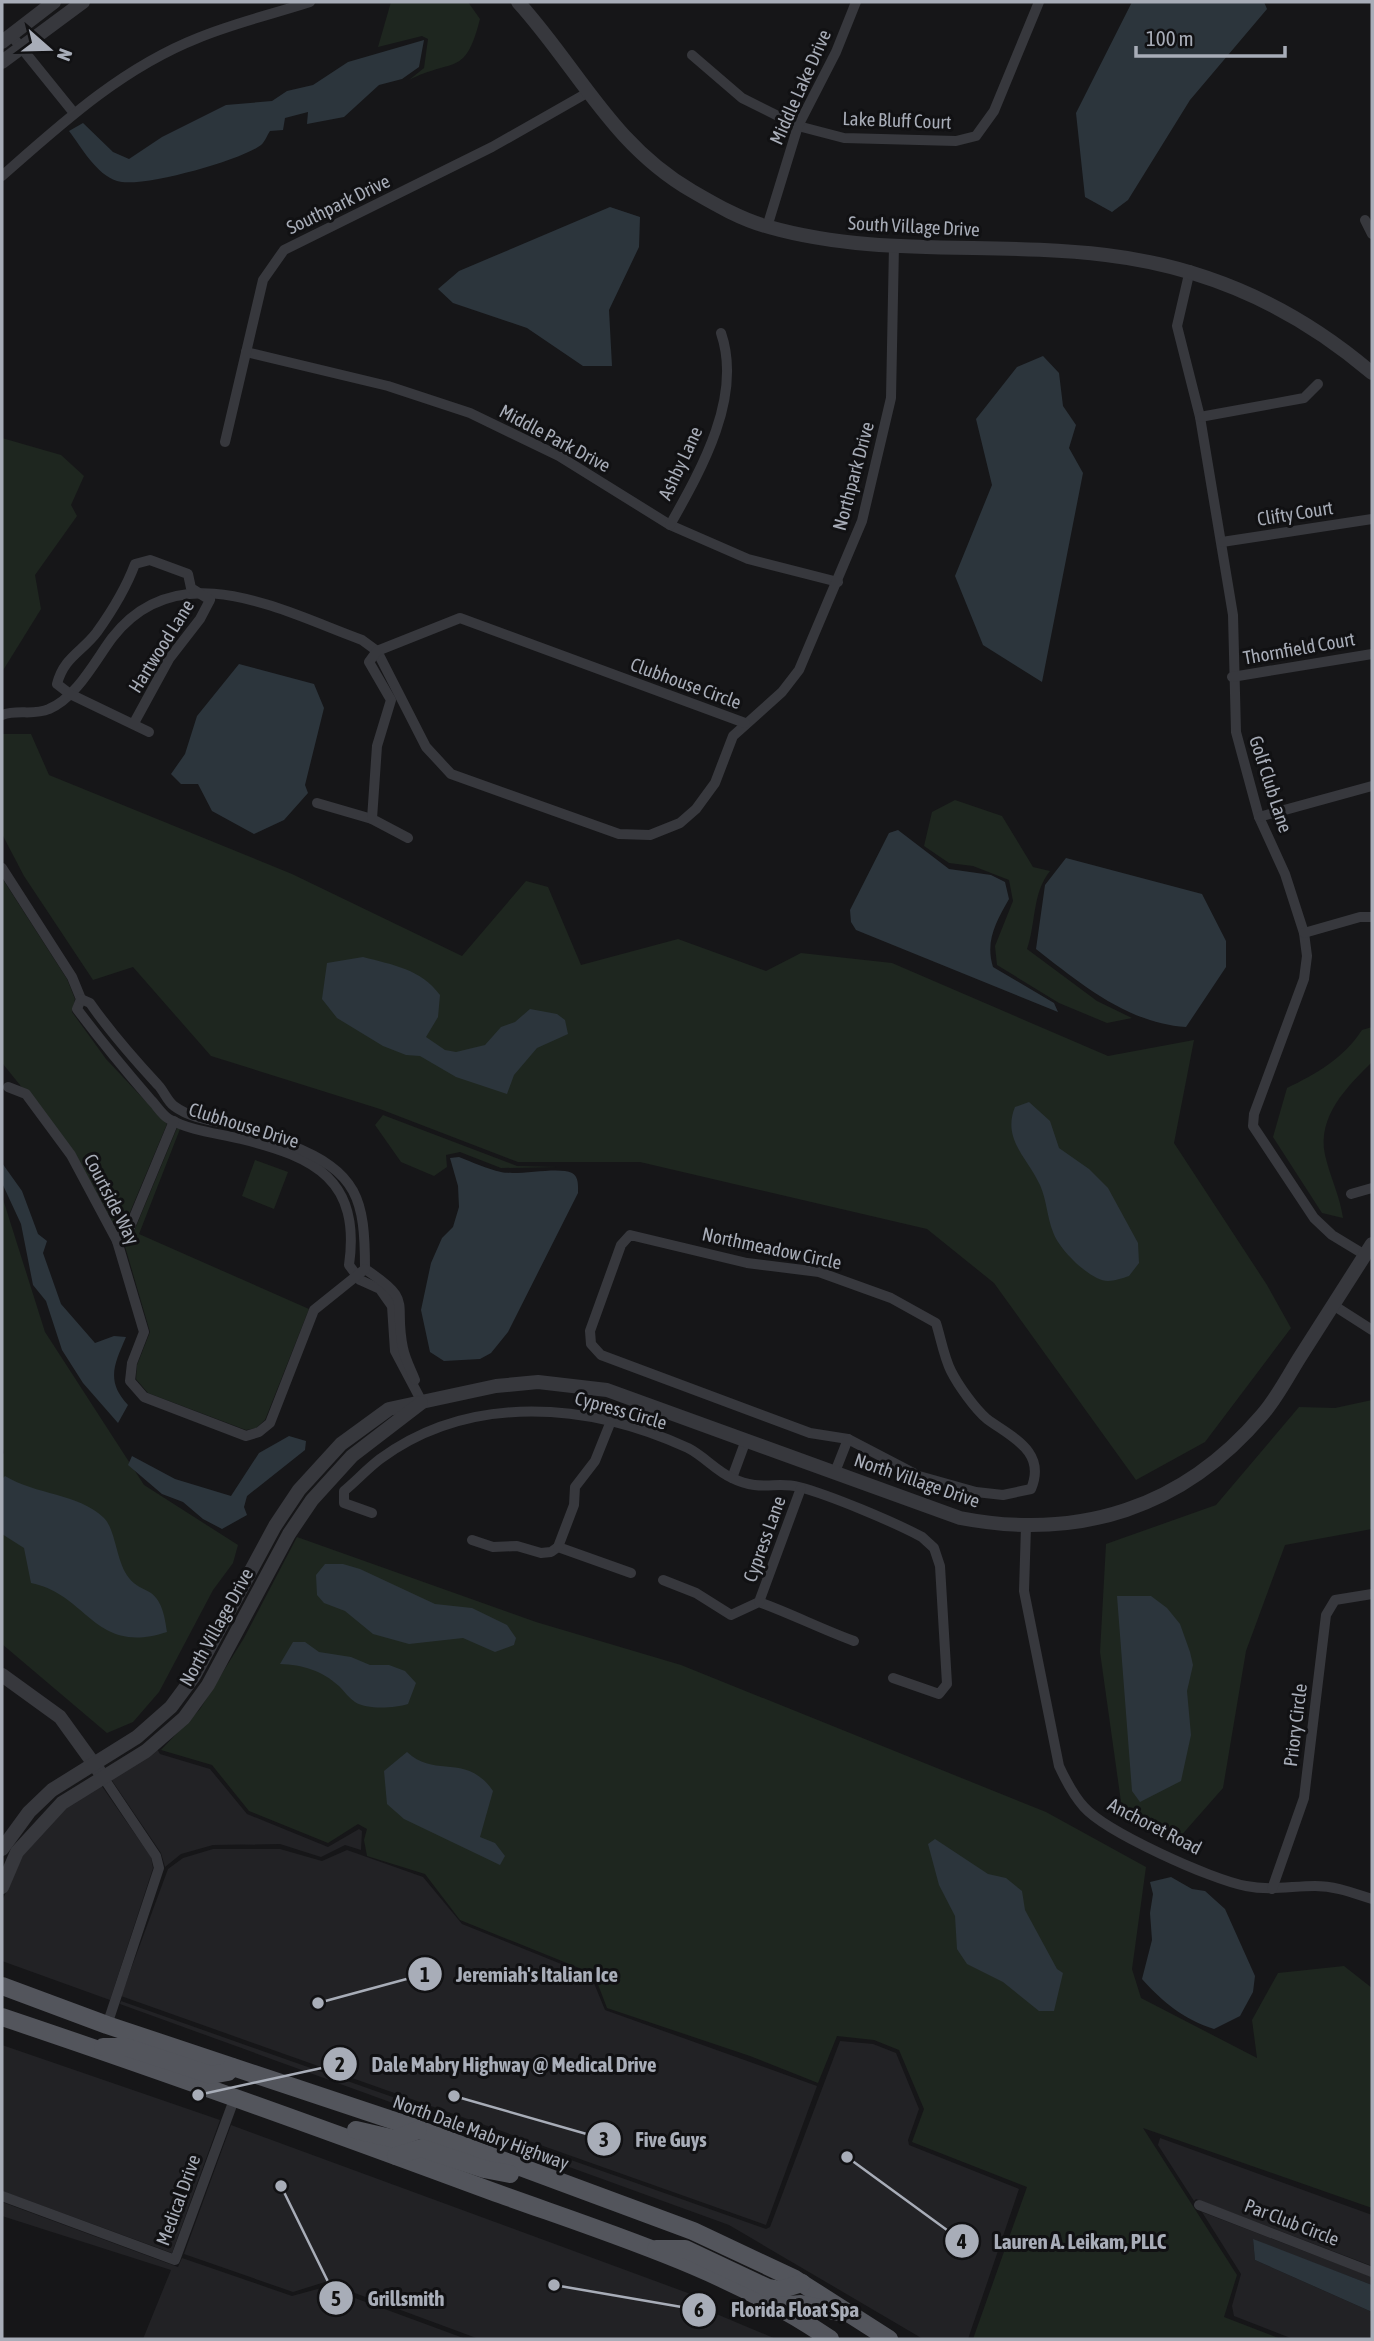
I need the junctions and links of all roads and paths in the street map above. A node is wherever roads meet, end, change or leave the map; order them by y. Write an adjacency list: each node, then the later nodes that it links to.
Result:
1 (54, 2): 7 (street)
2 (83, 2): 7 (street)
3 (310, 2): 11 (street)
4 (518, 2): 10 (street, South Village Drive)
5 (856, 2): 12 (street, Middle Lake Drive)
6 (1039, 2): 12 (street, Lake Bluff Court)
7 (11, 41): 9 (street); 11 (street)
8 (692, 55): 12 (street, Lake Bluff Court)
9 (2, 62)
10 (587, 93): 15 (street, South Village Drive); 20 (street, Southpark Drive)
11 (74, 113): 13 (street)
12 (798, 126): 15 (street, Middle Lake Drive)
13 (2, 176)
14 (1365, 220): 16 (street)
15 (767, 227): 17 (street, South Village Drive)
16 (1372, 234)
17 (894, 245): 18 (street, South Village Drive); 28 (street, Northpark Drive)
18 (1190, 270): 21 (street, South Village Drive); 23 (street, Golf Club Lane)
19 (721, 332): 26 (street, Ashby Lane)
20 (246, 352): 24 (street, Southpark Drive); 26 (street, Middle Park Drive)
21 (1372, 373)
22 (1318, 384): 23 (street)
23 (1200, 417): 27 (street, Golf Club Lane)
24 (225, 442)
25 (1372, 519): 27 (street, Clifty Court)
26 (670, 525): 28 (street, Middle Park Drive)
27 (1222, 542): 32 (street, Golf Club Lane)
28 (838, 582): 36 (street, Northpark Drive)
29 (199, 591): 30 (street); 33 (street); 33 (street); 35 (street, Hartwood Lane)
30 (377, 651): 36 (street, Clubhouse Circle); 36 (street, Clubhouse Circle); 41 (street)
31 (1372, 654): 32 (street, Thornfield Court)
32 (1232, 677): 40 (street, Golf Club Lane)
33 (70, 694): 34 (street); 35 (street, Hartwood Lane)
34 (2, 715)
35 (134, 723): 37 (street, Hartwood Lane)
36 (745, 723)
37 (149, 732)
38 (1372, 786): 40 (street)
39 (317, 803): 41 (street)
40 (1259, 817): 45 (street, Golf Club Lane)
41 (372, 819): 42 (street)
42 (408, 838)
43 (4, 870): 46 (street, Clubhouse Drive)
44 (1372, 917): 45 (street)
45 (1304, 933): 54 (street, Golf Club Lane)
46 (81, 999): 47 (street, Clubhouse Drive); 48 (street, Clubhouse Drive)
47 (124, 1050): 48 (street); 55 (street, Clubhouse Drive)
48 (114, 1059): 50 (street, Clubhouse Drive)
49 (8, 1087): 53 (street, Courtside Way)
50 (174, 1121): 53 (street); 55 (street, Clubhouse Drive)
51 (1372, 1188): 52 (street)
52 (1351, 1194)
53 (117, 1241): 55 (street, Courtside Way)
54 (1369, 1250): 56 (street, North Village Drive)
55 (360, 1272): 58 (street)
56 (1333, 1305): 57 (street); 66 (street, North Village Drive)
57 (1372, 1330)
58 (422, 1402): 61 (street, North Village Drive); 76 (street, North Village Drive); 77 (street, North Village Drive)
59 (611, 1421): 63 (street, Cypress Circle); 65 (street, Cypress Circle); 68 (street)
60 (848, 1439): 60 (street, Northmeadow Circle); 62 (street)
61 (746, 1440): 62 (street, North Village Drive); 63 (street)
62 (835, 1472): 66 (street, North Village Drive)
63 (732, 1478): 64 (street, Cypress Circle)
64 (801, 1488): 72 (street, Cypress Lane); 75 (street, Cypress Circle)
65 (372, 1513)
66 (1026, 1526): 81 (street, Anchoret Road)
67 (472, 1540): 68 (street)
68 (558, 1547): 69 (street)
69 (631, 1573)
70 (663, 1580): 72 (street)
71 (1372, 1594): 81 (street, Priory Circle)
72 (759, 1602): 73 (street)
73 (854, 1641)
74 (2, 1675): 76 (street)
75 (893, 1678)
76 (93, 1764): 77 (street); 78 (street, North Village Drive)
77 (103, 1777): 79 (street, North Village Drive); 85 (street)
78 (2, 1849)
79 (7, 1858): 80 (street, North Village Drive)
80 (2, 1887)
81 (1272, 1889): 82 (street, Anchoret Road)
82 (1372, 1899)
83 (2, 1986): 85 (main road, North Dale Mabry Highway)
84 (2, 2017): 86 (main road)
85 (107, 2025): 87 (main road, North Dale Mabry Highway)
86 (89, 2046): 87 (main road); 88 (main road)
87 (232, 2067): 89 (main road, North Dale Mabry Highway)
88 (235, 2097): 89 (main road); 90 (main road); 92 (street, Medical Drive)
89 (418, 2130): 91 (main road, North Dale Mabry Highway)
90 (396, 2156): 91 (main road); 94 (main road)
91 (555, 2182): 96 (main road, North Dale Mabry Highway)
92 (2, 2196)
93 (1199, 2206): 95 (street, Par Club Circle)
94 (652, 2250): 96 (main road); 97 (main road)
95 (1372, 2272)
96 (802, 2283): 98 (main road, North Dale Mabry Highway)
97 (777, 2306): 98 (main road); 99 (main road)
98 (856, 2317): 100 (main road, North Dale Mabry Highway)
99 (830, 2339)
100 (889, 2339)

